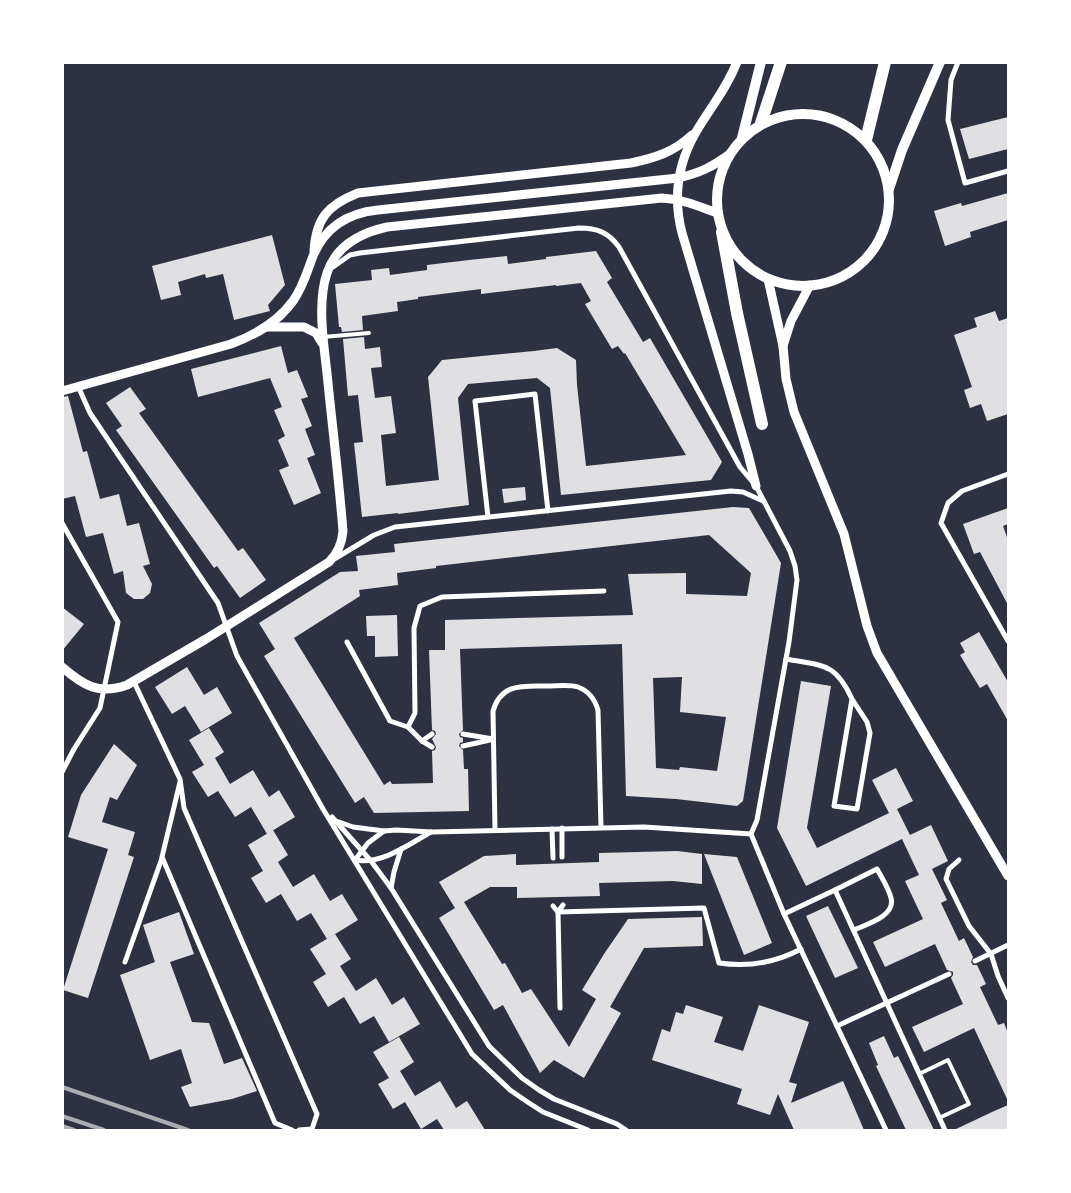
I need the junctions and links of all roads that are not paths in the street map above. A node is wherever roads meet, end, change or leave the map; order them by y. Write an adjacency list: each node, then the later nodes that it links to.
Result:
1 (737, 62): 8 (street)
2 (762, 62): 9 (main road)
3 (781, 62): 7 (highway)
4 (885, 62): 10 (highway)
5 (940, 62): 13 (main road)
6 (958, 62): 12 (street)
7 (761, 123): 9 (main road); 10 (main road)
8 (696, 132): 16 (street); 28 (street)
9 (742, 138): 11 (main road)
10 (866, 140): 13 (main road)
11 (730, 154): 14 (main road); 16 (street)
12 (1008, 171)
13 (889, 189): 19 (main road)
14 (717, 213): 15 (main road); 17 (street)
15 (722, 232): 18 (main road); 26 (highway)
16 (313, 256): 20 (street)
17 (327, 272): 22 (street); 28 (street)
18 (768, 279): 19 (main road); 23 (street)
19 (810, 286): 23 (street)
20 (267, 327): 22 (street); 24 (street)
21 (369, 333): 22 (lane)
22 (324, 342): 33 (street)
23 (783, 346): 69 (street)
24 (78, 386): 25 (street); 35 (street)
25 (62, 391)
26 (762, 424)
27 (1008, 474): 36 (street)
28 (756, 486): 29 (street)
29 (764, 502): 30 (street); 38 (street)
30 (548, 511): 31 (street); 31 (street)
31 (488, 517): 33 (street)
32 (62, 523): 41 (street)
33 (329, 562): 35 (street)
34 (604, 592): 43 (street)
35 (226, 627): 40 (street); 52 (street)
36 (1008, 641)
37 (348, 642): 43 (street)
38 (786, 659): 42 (street); 60 (street)
39 (62, 667): 41 (street)
40 (134, 682): 41 (street); 51 (street)
41 (104, 690): 50 (street)
42 (852, 699): 42 (street)
43 (408, 727): 47 (street)
44 (432, 734): 47 (street)
45 (463, 734): 46 (street)
46 (493, 739): 48 (street); 54 (street); 57 (street)
47 (422, 741): 49 (street)
48 (463, 746)
49 (432, 747)
50 (62, 772)
51 (180, 780): 63 (street); 90 (street)
52 (323, 809): 53 (street); 66 (street)
53 (335, 820): 58 (street); 62 (street)
54 (601, 827): 56 (street); 60 (street)
55 (552, 828): 56 (street); 57 (street); 65 (street)
56 (562, 828): 64 (street)
57 (495, 830): 59 (street)
58 (384, 831): 59 (street); 62 (street)
59 (432, 832): 61 (street)
60 (751, 834): 75 (street)
61 (401, 850): 68 (street); 70 (street)
62 (362, 851): 66 (street); 68 (street)
63 (162, 857): 80 (street); 89 (street)
64 (562, 857)
65 (552, 858)
66 (355, 860): 68 (street); 91 (street)
67 (958, 860): 79 (street)
68 (370, 861): 70 (street)
69 (1008, 876)
70 (391, 888): 92 (street)
71 (835, 890): 75 (street); 76 (street); 76 (street)
72 (563, 905): 74 (street)
73 (553, 906): 74 (street)
74 (558, 912): 78 (street); 85 (street)
75 (784, 914): 78 (street)
76 (854, 930): 84 (street)
77 (1008, 945): 79 (street)
78 (801, 949): 86 (street)
79 (990, 954): 81 (street); 83 (street)
80 (125, 962)
81 (975, 962)
82 (949, 974): 84 (street)
83 (1008, 998)
84 (886, 1003): 86 (street); 87 (street)
85 (560, 1008)
86 (837, 1026): 93 (street)
87 (919, 1074): 88 (street); 88 (lane)
88 (939, 1118): 94 (street)
89 (292, 1130)
90 (300, 1130)
91 (588, 1130)
92 (626, 1130)
93 (886, 1130)
94 (945, 1130)

